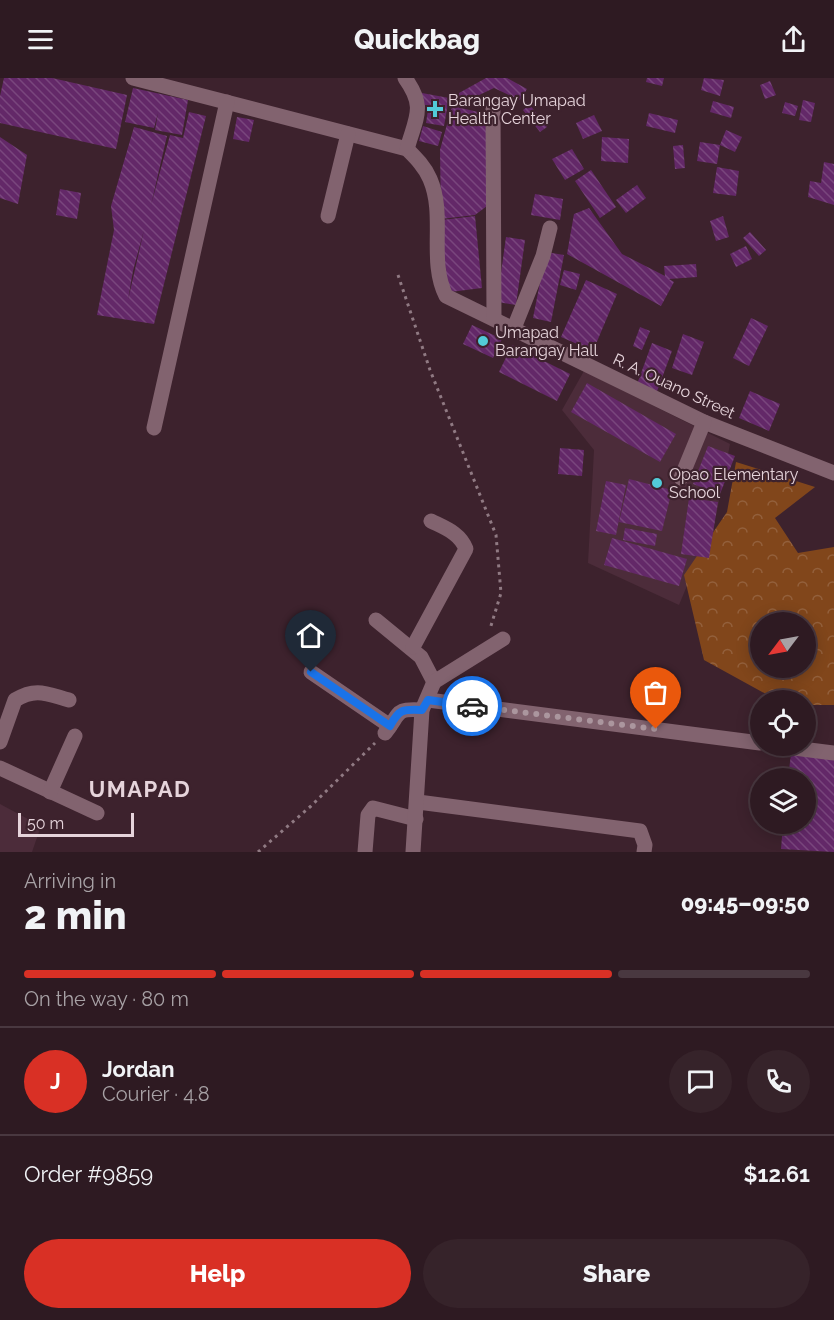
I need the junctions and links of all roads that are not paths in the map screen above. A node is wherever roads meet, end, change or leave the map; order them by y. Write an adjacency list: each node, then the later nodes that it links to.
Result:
1 (133, 78): 3 (street)
2 (405, 78): 6 (street)
3 (227, 102): 5 (street); 12 (street)
4 (493, 109): 9 (street)
5 (348, 134): 6 (street); 7 (street)
6 (407, 149): 9 (street, R. A. Ouano Street)
7 (328, 216)
8 (550, 228): 10 (street)
9 (494, 318): 10 (street, R. A. Ouano Street)
10 (514, 328): 11 (street, R. A. Ouano Street)
11 (704, 422): 13 (street, R. A. Ouano Street); 14 (street)
12 (154, 428)
13 (834, 473)
14 (681, 478)
15 (431, 521): 18 (street)
16 (376, 620): 18 (street)
17 (503, 639): 20 (street)
18 (412, 647): 20 (street)
19 (311, 672): 22 (street)
20 (434, 682): 22 (street)
21 (69, 700): 24 (street)
22 (425, 705): 25 (street); 30 (street)
23 (75, 736): 29 (street)
24 (0, 742)
25 (750, 742)
26 (816, 751): 27 (street)
27 (834, 753)
28 (0, 768): 29 (street)
29 (50, 792): 31 (street)
30 (418, 802): 32 (street); 35 (street)
31 (97, 813)
32 (416, 819): 33 (street); 34 (street)
33 (365, 852)
34 (413, 852)
35 (644, 852)

